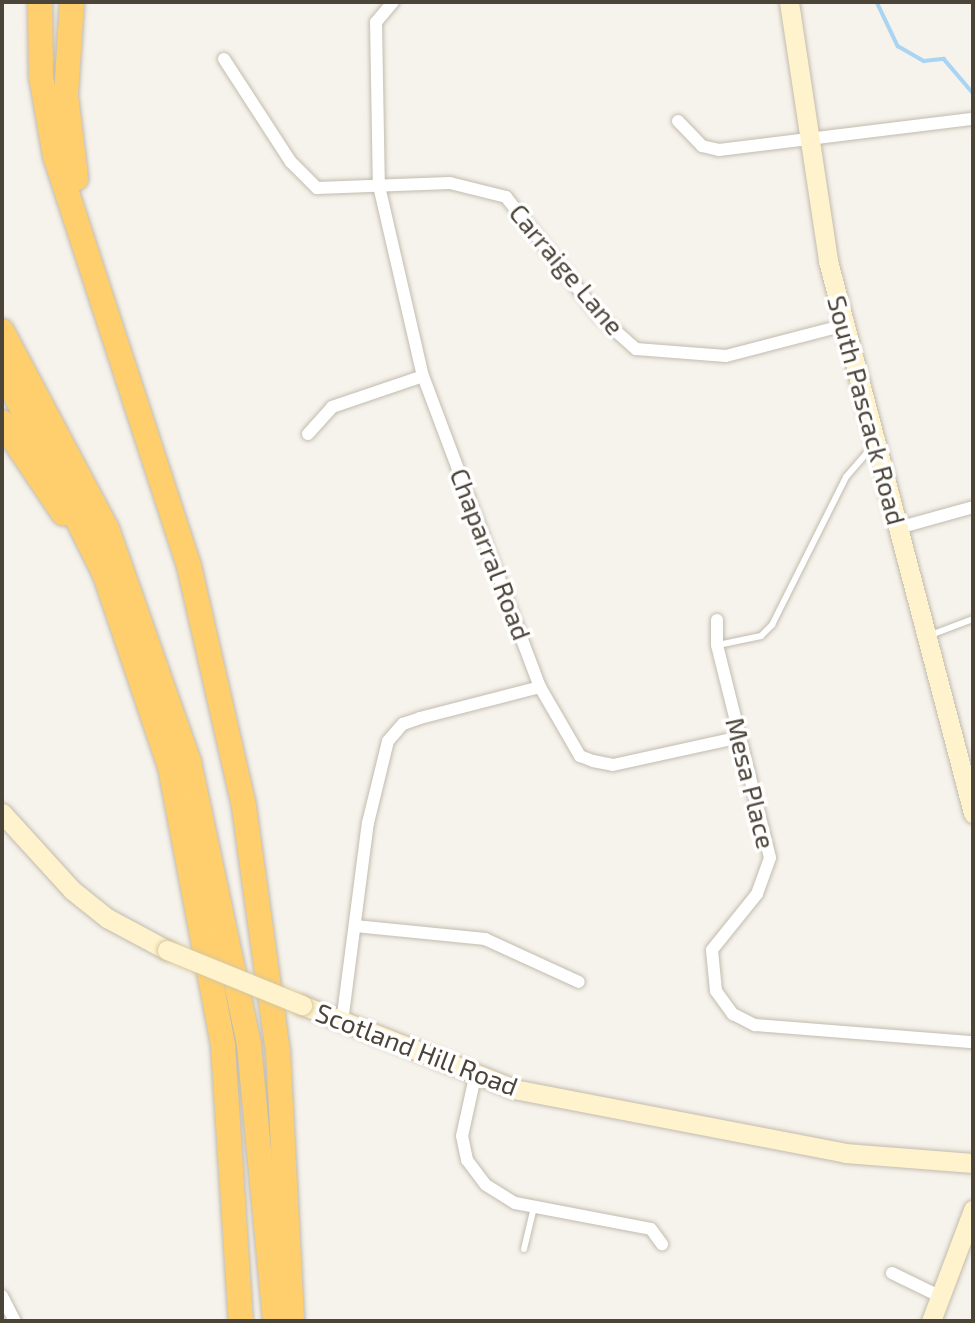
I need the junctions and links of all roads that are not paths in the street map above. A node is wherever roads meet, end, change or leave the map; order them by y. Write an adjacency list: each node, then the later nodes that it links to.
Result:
1 (40, 2): 10 (highway)
2 (72, 2): 10 (highway)
3 (393, 2): 9 (street, Chaparral Road)
4 (789, 2): 8 (street, South Pascack Road)
5 (224, 59): 9 (street, Carraige Lane)
6 (970, 119): 8 (street)
7 (678, 121): 8 (street)
8 (807, 140): 11 (street, South Pascack Road)
9 (379, 186): 11 (street, Carraige Lane); 14 (street, Chaparral Road)
10 (100, 295): 45 (highway)
11 (845, 325): 17 (street, South Pascack Road)
12 (2, 331): 44 (highway)
13 (2, 369): 25 (highway)
14 (422, 376): 16 (street); 24 (street, Chaparral Road)
15 (2, 422): 25 (highway)
16 (307, 434)
17 (876, 443): 19 (street, South Pascack Road); 23 (lane)
18 (973, 507): 19 (street)
19 (898, 528): 22 (street, South Pascack Road)
20 (973, 619): 22 (lane)
21 (717, 620): 23 (street, Mesa Place)
22 (927, 636): 28 (street, South Pascack Road)
23 (717, 645): 26 (street, Mesa Place)
24 (540, 687): 26 (street, Chaparral Road); 29 (street)
25 (159, 728): 43 (highway)
26 (740, 737): 32 (street, Mesa Place)
27 (2, 813): 31 (street, Scotland Hill Road, bridge)
28 (973, 813)
29 (355, 926): 30 (street); 31 (street)
30 (579, 982)
31 (342, 1022): 33 (street, Scotland Hill Road)
32 (973, 1042)
33 (475, 1077): 34 (street, Scotland Hill Road); 35 (street)
34 (973, 1163)
35 (534, 1206): 37 (street); 38 (lane)
36 (973, 1210): 41 (street)
37 (662, 1244)
38 (524, 1249)
39 (892, 1273): 41 (street)
40 (2, 1296): 42 (street)
41 (941, 1297): 46 (street)
42 (15, 1321)
43 (241, 1321)
44 (275, 1321)
45 (292, 1321)
46 (931, 1321)

